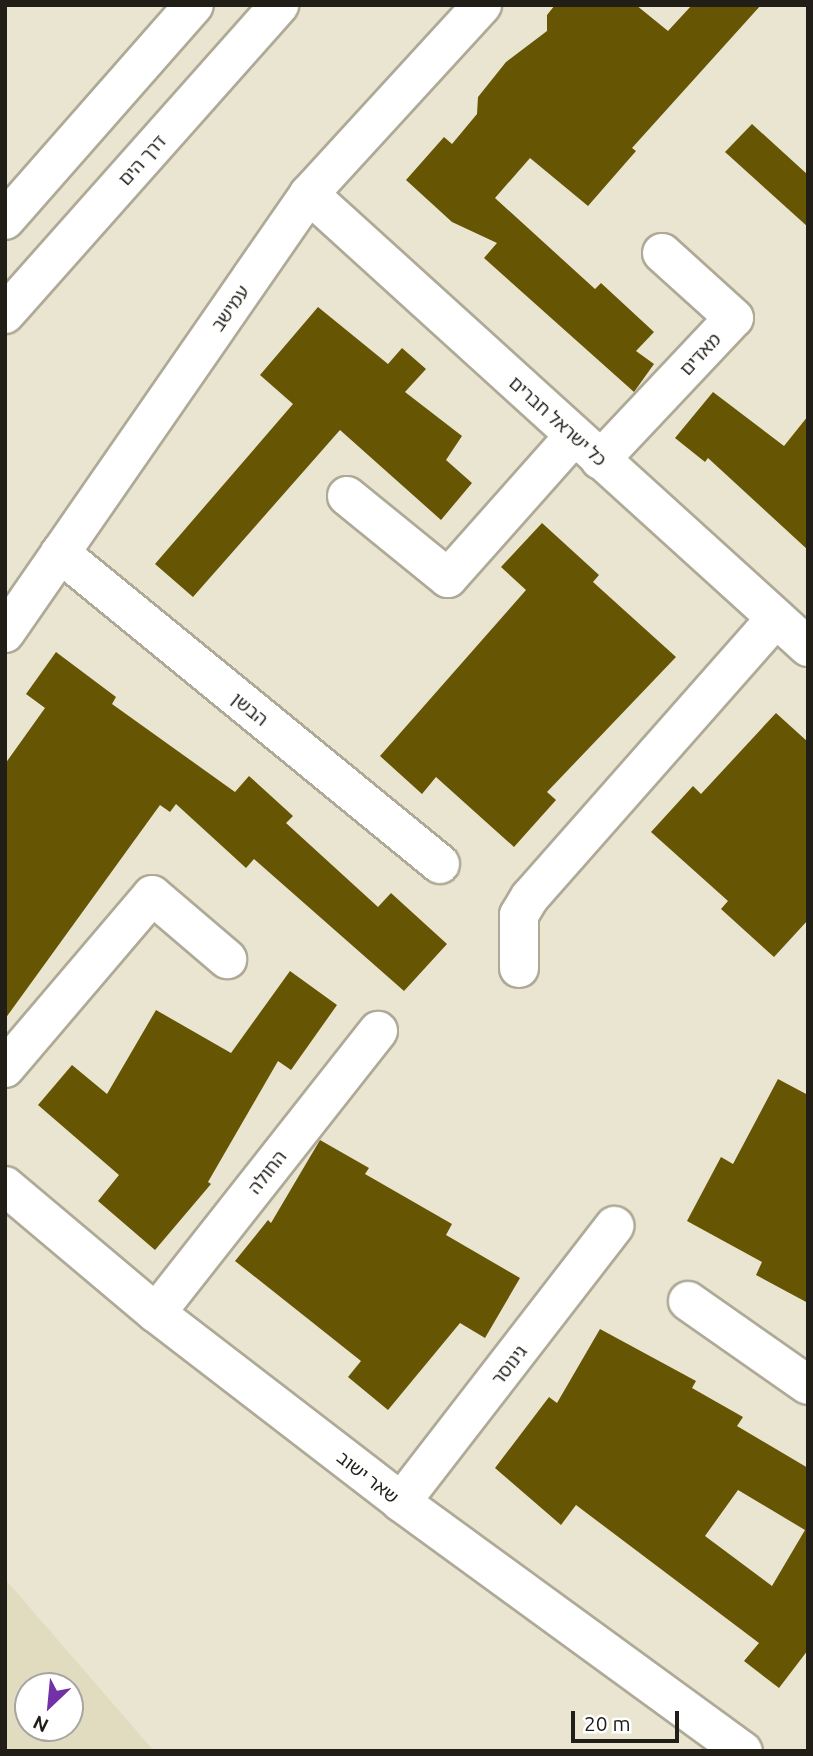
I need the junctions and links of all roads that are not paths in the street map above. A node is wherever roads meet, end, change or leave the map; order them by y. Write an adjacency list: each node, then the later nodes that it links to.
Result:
1 (194, 5): 5 (street)
2 (279, 5): 7 (street, דרך הים)
3 (482, 5): 4 (street, עמישב)
4 (309, 194): 8 (street, כל ישראל חברים); 10 (street, עמישב)
5 (5, 220)
6 (662, 253): 8 (street, מאדים)
7 (5, 314)
8 (587, 448): 9 (street); 11 (street, כל ישראל חברים)
9 (347, 496)
10 (60, 554): 12 (street, עמישב); 14 (street, הבשן)
11 (775, 619): 13 (street, כל ישראל חברים); 16 (street)
12 (5, 633)
13 (808, 647)
14 (440, 864)
15 (227, 959): 18 (street)
16 (519, 968)
17 (378, 1031): 22 (street, החולה)
18 (5, 1068)
19 (5, 1186): 22 (street, שאר ישוב)
20 (614, 1226): 24 (street, גינוסר)
21 (688, 1301): 23 (street)
22 (156, 1313): 24 (street, שאר ישוב)
23 (808, 1385)
24 (401, 1503): 25 (street, שאר ישוב)
25 (743, 1751)

